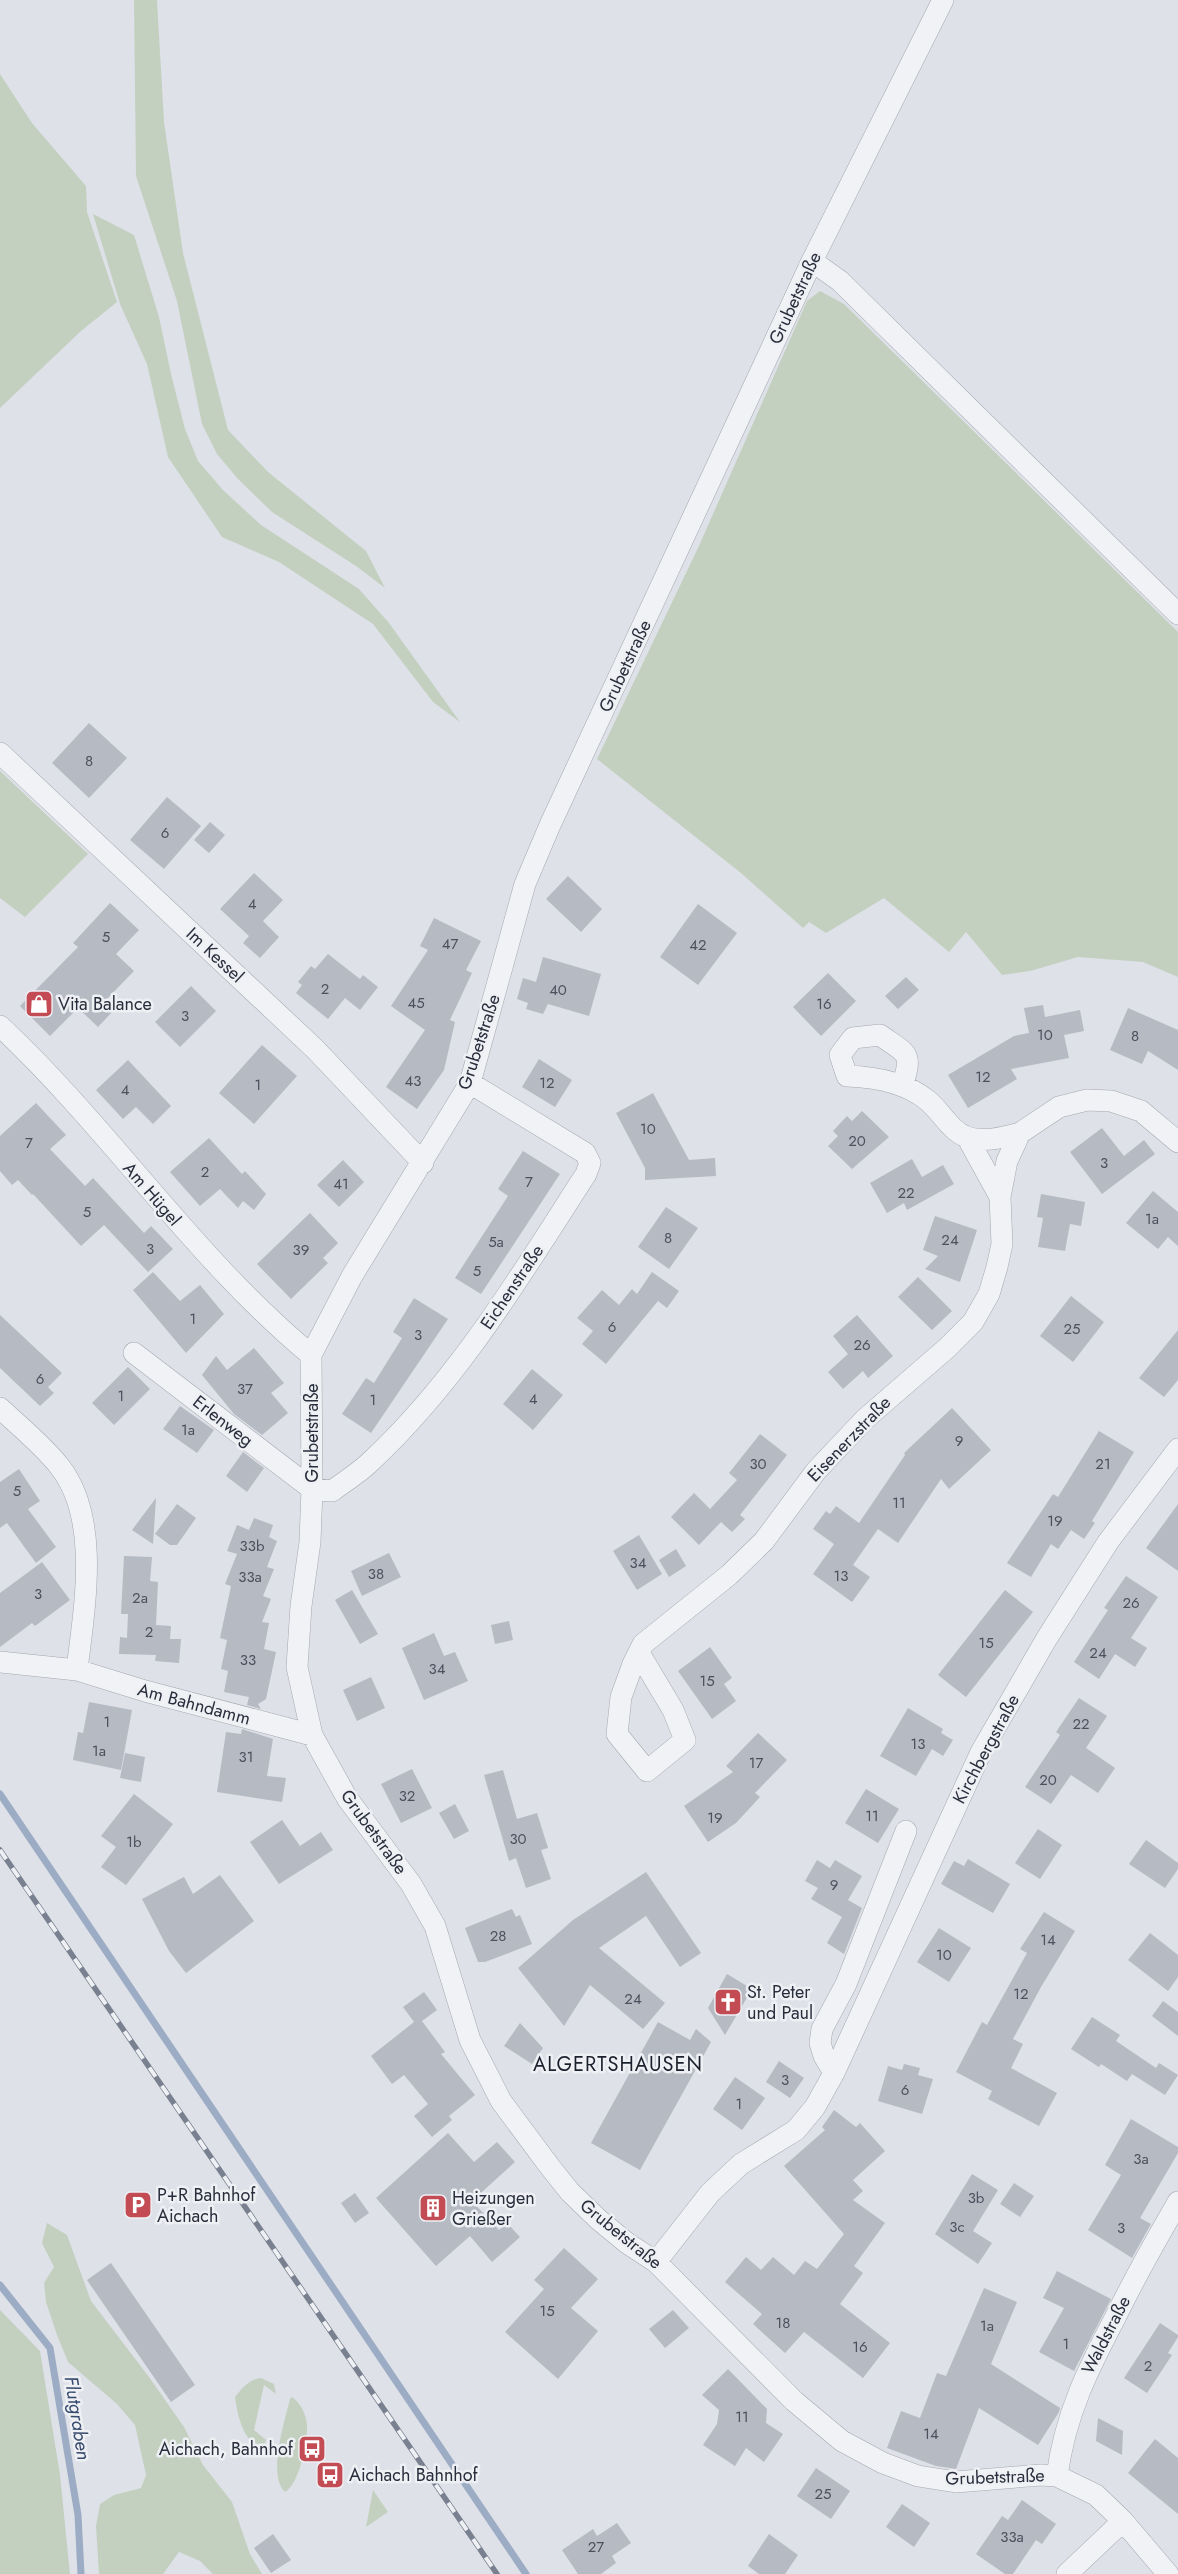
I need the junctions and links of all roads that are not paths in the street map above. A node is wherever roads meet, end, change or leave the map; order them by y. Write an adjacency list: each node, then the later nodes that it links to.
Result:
1 (943, 0): 2 (street, Grubetstraße)
2 (812, 261): 3 (street); 6 (street, Grubetstraße)
3 (1178, 614)
4 (0, 753): 11 (street, Im Kessel)
5 (0, 1026): 14 (street, Am Hügel)
6 (470, 1083): 11 (street, Grubetstraße); 17 (street, Eichenstraße)
7 (902, 1086): 9 (street, Eisenerzstraße)
8 (1020, 1133): 9 (street); 10 (street); 12 (street, Eisenerzstraße)
9 (967, 1137): 12 (street, Eisenerzstraße)
10 (1178, 1142)
11 (422, 1163): 14 (street, Grubetstraße)
12 (1000, 1197): 18 (street, Eisenerzstraße)
13 (134, 1353): 17 (street, Erlenweg)
14 (311, 1355): 17 (street, Grubetstraße)
15 (0, 1408): 20 (street)
16 (1178, 1449): 23 (street, Kirchbergstraße)
17 (312, 1489): 21 (street, Grubetstraße)
18 (639, 1653): 18 (street, Eisenerzstraße)
19 (0, 1662): 20 (street, Am Bahndamm)
20 (76, 1670): 21 (street, Am Bahndamm)
21 (312, 1736): 25 (street, Grubetstraße)
22 (906, 1831): 23 (street)
23 (834, 2073): 25 (street, Kirchbergstraße)
24 (1178, 2202): 26 (street, Waldstraße)
25 (656, 2262): 26 (street, Grubetstraße)
26 (1057, 2476): 27 (street, Grubetstraße)
27 (1123, 2521): 28 (street); 29 (street, Grubetstraße)
28 (1067, 2574)
29 (1168, 2574)

